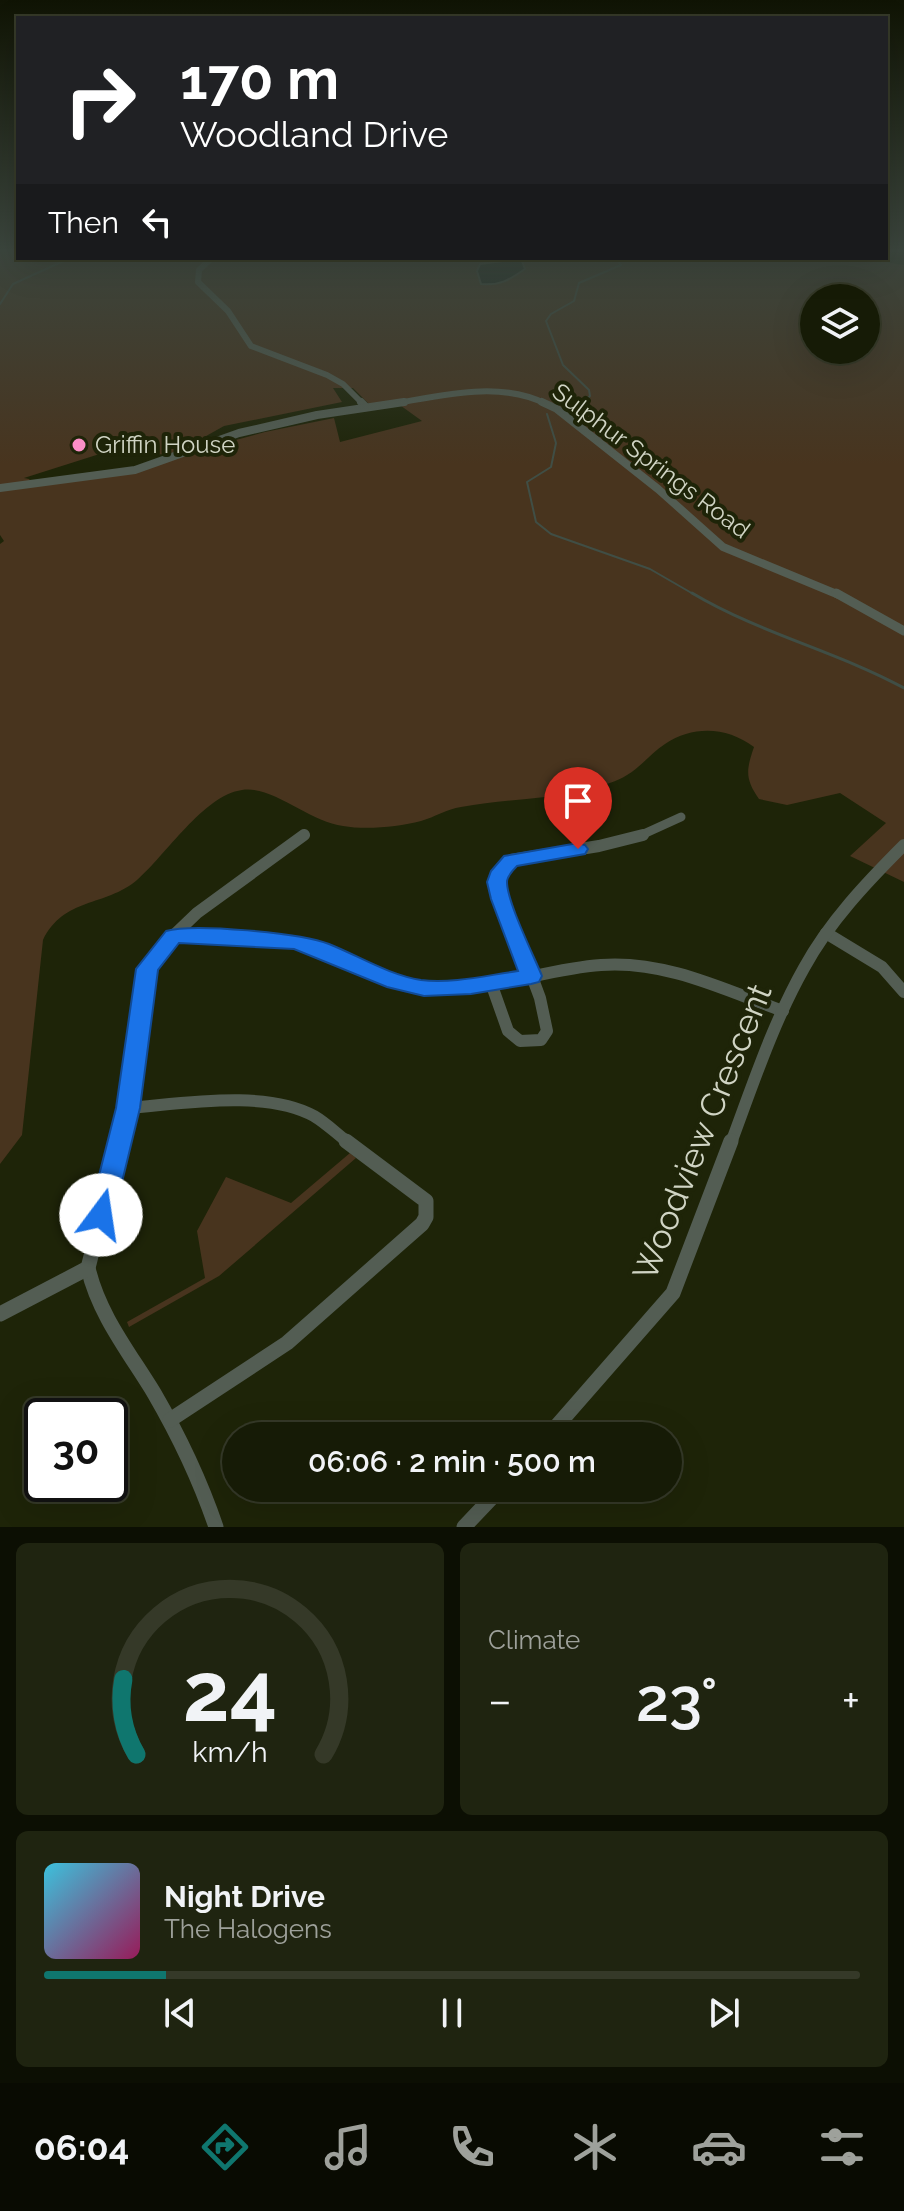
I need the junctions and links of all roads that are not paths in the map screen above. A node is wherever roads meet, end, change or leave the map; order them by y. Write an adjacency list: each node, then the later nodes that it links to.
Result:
1 (233, 321): 2 (street)
2 (366, 407): 3 (street, Sulphur Springs Road); 4 (street, Sulphur Springs Road)
3 (0, 488)
4 (904, 631)
5 (681, 817): 10 (street)
6 (305, 835): 9 (street)
7 (904, 845): 8 (street, Woodview Crescent)
8 (826, 933): 12 (street); 13 (street, Woodview Crescent)
9 (173, 936): 11 (street); 14 (street)
10 (531, 976): 11 (street); 11 (street); 13 (street)
11 (491, 983)
12 (904, 992)
13 (783, 1011): 18 (street, Woodview Crescent)
14 (128, 1108): 15 (street); 17 (street)
15 (88, 1268): 16 (street); 17 (street)
16 (0, 1314)
17 (170, 1420): 20 (street)
18 (560, 1422)
19 (488, 1502): 21 (street)
20 (216, 1527)
21 (464, 1527)

